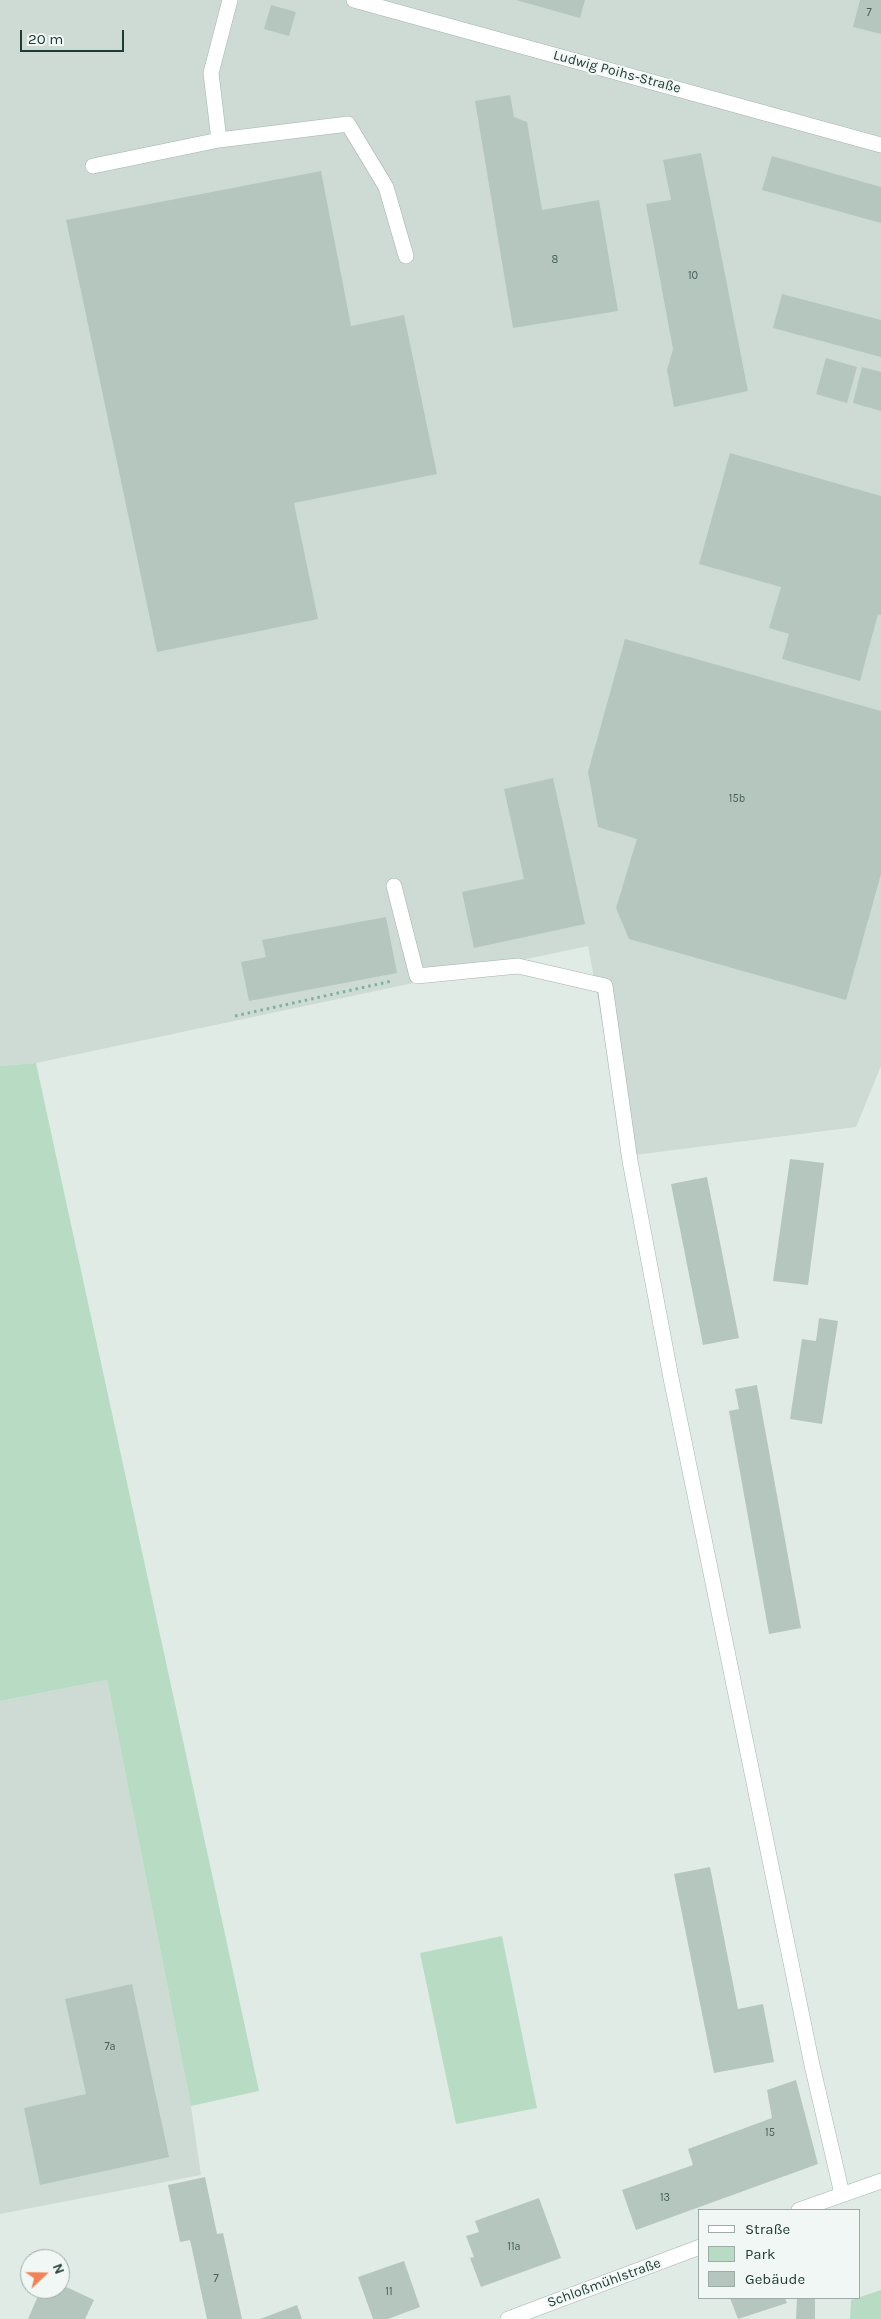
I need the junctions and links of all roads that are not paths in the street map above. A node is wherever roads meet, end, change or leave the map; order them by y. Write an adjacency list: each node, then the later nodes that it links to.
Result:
1 (230, 0): 3 (street)
2 (354, 0): 4 (street, Ludwig Poihs-Straße)
3 (219, 140): 5 (street); 6 (street)
4 (881, 144)
5 (93, 166)
6 (406, 256)
7 (394, 886): 9 (street)
8 (881, 2181): 9 (street)
9 (842, 2194): 10 (street)
10 (802, 2209)
11 (698, 2248): 12 (street, Schloßmühlstraße)
12 (508, 2319)

